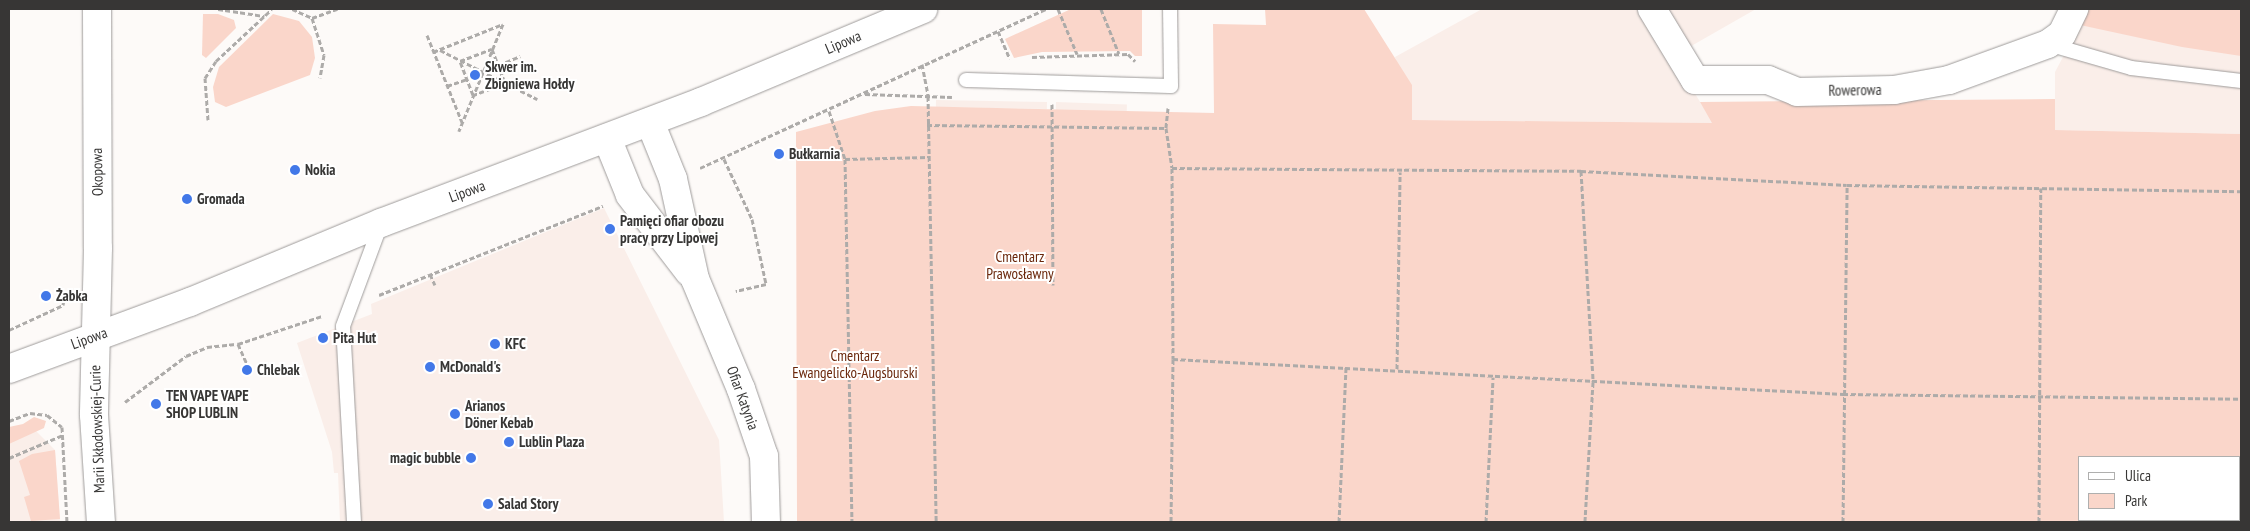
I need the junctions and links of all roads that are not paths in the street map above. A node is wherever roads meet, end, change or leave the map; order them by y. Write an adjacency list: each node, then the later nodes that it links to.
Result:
1 (97, 9): 13 (street, Okopowa)
2 (923, 9): 9 (street, Lipowa)
3 (1170, 9): 7 (lane)
4 (1652, 9): 6 (street, Rowerowa)
5 (2074, 9): 6 (street, Rowerowa)
6 (2048, 44): 8 (lane)
7 (966, 80)
8 (2241, 81)
9 (650, 122): 10 (street, Lipowa); 12 (street, Ofiar Katynia)
10 (607, 138): 11 (street, Lipowa); 12 (street, Ofiar Katynia)
11 (381, 223): 13 (street, Lipowa); 16 (lane)
12 (695, 279): 17 (street, Ofiar Katynia)
13 (94, 336): 14 (street, Lipowa); 15 (street, Marii Skłodowskiej-Curie)
14 (9, 369)
15 (101, 522)
16 (354, 522)
17 (766, 522)

